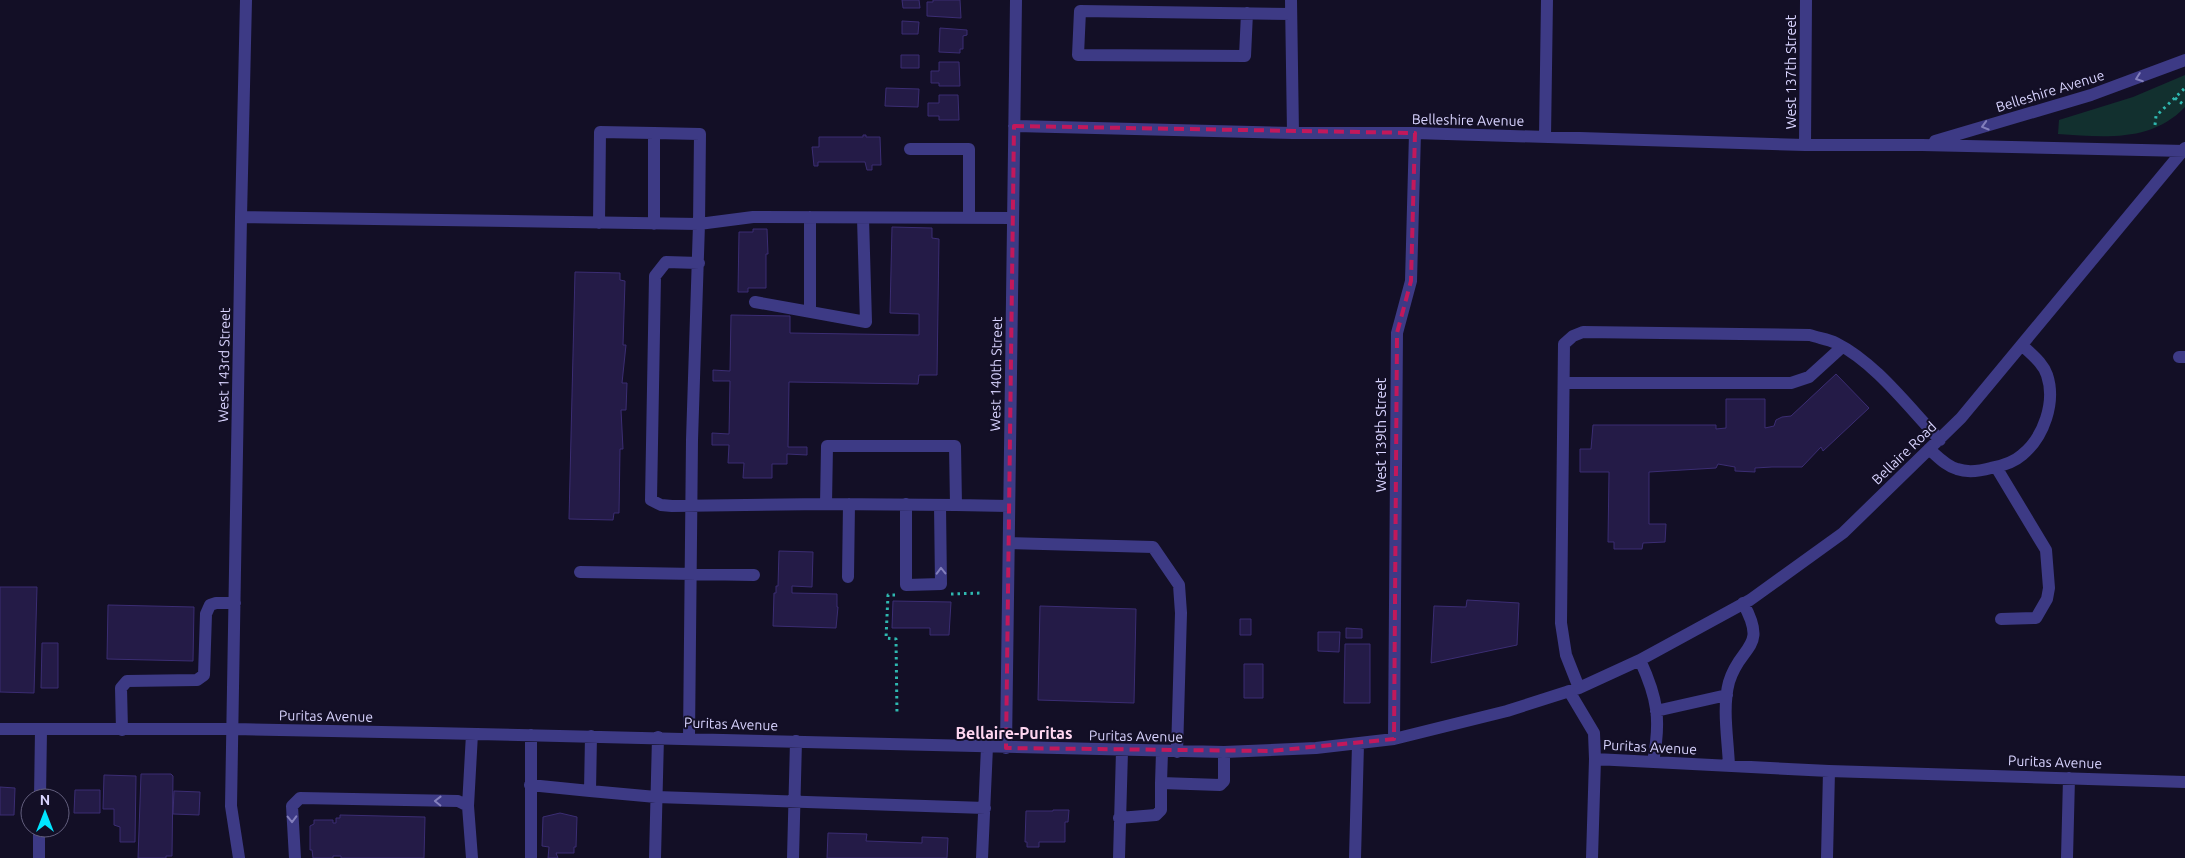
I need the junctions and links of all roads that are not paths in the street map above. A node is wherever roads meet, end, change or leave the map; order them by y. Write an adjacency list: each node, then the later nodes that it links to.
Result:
1 (246, 0): 18 (street, West 143rd Street)
2 (1016, 0): 9 (street, West 140th Street)
3 (1291, 0): 7 (street)
4 (1547, 0): 13 (street)
5 (1806, 0): 14 (street, West 137th Street)
6 (1247, 13): 6 (street); 7 (street)
7 (1291, 14): 11 (street)
8 (2185, 60): 15 (street, Belleshire Avenue, one-way to 15)
9 (1014, 126): 11 (street, Belleshire Avenue); 22 (street, West 140th Street)
10 (654, 133): 23 (street); 24 (street); 25 (street)
11 (1293, 134): 12 (street, Belleshire Avenue)
12 (1415, 134): 13 (street, Belleshire Avenue); 63 (street, West 139th Street)
13 (1545, 137): 14 (street, Belleshire Avenue)
14 (1805, 144): 15 (street, Belleshire Avenue)
15 (1922, 144): 17 (street, Belleshire Avenue)
16 (910, 149): 21 (street)
17 (2184, 150): 29 (street, Bellaire Road)
18 (241, 217): 23 (street); 47 (street, West 143rd Street)
19 (810, 217): 20 (street); 25 (street); 28 (street)
20 (863, 218): 21 (street); 28 (street)
21 (969, 218): 22 (street)
22 (1013, 218): 41 (street, West 140th Street)
23 (599, 222): 24 (street)
24 (654, 224): 25 (street)
25 (699, 224): 26 (street)
26 (699, 263): 40 (street); 40 (street)
27 (755, 302): 28 (street)
28 (810, 312)
29 (2022, 346): 32 (street, Bellaire Road); 34 (street)
30 (1842, 347): 31 (street); 31 (street); 32 (street)
31 (1564, 383): 51 (street)
32 (1940, 440): 33 (street, Bellaire Road)
33 (1929, 450): 34 (street); 48 (street, Bellaire Road)
34 (1996, 467): 49 (street)
35 (826, 504): 36 (street); 39 (street); 40 (street)
36 (849, 504): 37 (street); 46 (street)
37 (906, 504): 38 (street); 38 (street, one-way to 38)
38 (940, 505): 39 (street)
39 (956, 505): 41 (street)
40 (692, 506): 44 (street)
41 (1010, 506): 42 (street, West 140th Street)
42 (1009, 543): 67 (street, West 140th Street); 70 (street)
43 (580, 572): 44 (street)
44 (690, 574): 45 (street); 62 (street)
45 (754, 575)
46 (848, 578)
47 (235, 603): 56 (street); 57 (street, West 143rd Street)
48 (1743, 603): 50 (street, Bellaire Road); 52 (street)
49 (2001, 619)
50 (1640, 660): 51 (street, Bellaire Road); 53 (street)
51 (1574, 690): 63 (street, Puritas Avenue); 72 (street, Puritas Avenue)
52 (1728, 695): 53 (street); 74 (street)
53 (1656, 711): 73 (street)
54 (0, 729): 55 (street, Puritas Avenue)
55 (41, 730): 56 (street, Puritas Avenue); 80 (street)
56 (122, 730): 57 (street, Puritas Avenue)
57 (234, 730): 58 (street, Puritas Avenue); 89 (street, West 143rd Street)
58 (472, 734): 59 (street, Puritas Avenue); 84 (street)
59 (531, 735): 60 (street, Puritas Avenue); 79 (street)
60 (590, 736): 61 (street, Puritas Avenue); 81 (street)
61 (658, 738): 62 (street, Puritas Avenue); 82 (street)
62 (689, 738): 64 (street, Puritas Avenue)
63 (1394, 739): 65 (street, Puritas Avenue)
64 (796, 741): 66 (street, Puritas Avenue); 83 (street)
65 (1358, 744): 71 (street, Puritas Avenue); 97 (street)
66 (987, 747): 67 (street, Puritas Avenue); 85 (street)
67 (1006, 748): 68 (street, Puritas Avenue)
68 (1122, 751): 69 (street, Puritas Avenue); 86 (street)
69 (1162, 752): 70 (street, Puritas Avenue); 78 (street)
70 (1177, 752): 71 (street, Puritas Avenue)
71 (1224, 752): 78 (street)
72 (1595, 759): 73 (street, Puritas Avenue); 98 (street)
73 (1653, 762): 74 (street, Puritas Avenue)
74 (1729, 766): 75 (street, Puritas Avenue)
75 (1829, 771): 76 (street, Puritas Avenue); 99 (street)
76 (2069, 778): 77 (street, Puritas Avenue); 100 (street)
77 (2185, 782)
78 (1161, 783): 86 (street)
79 (530, 785): 81 (street); 92 (street)
80 (40, 788)
81 (590, 791): 82 (street)
82 (656, 797): 83 (street); 93 (street)
83 (794, 803): 85 (street); 94 (street)
84 (468, 806): 90 (street, one-way to 90); 91 (street)
85 (984, 808): 95 (street)
86 (1120, 818): 96 (street)
87 (39, 838): 88 (street)
88 (39, 858)
89 (239, 858)
90 (295, 858)
91 (472, 858)
92 (531, 858)
93 (655, 858)
94 (793, 858)
95 (982, 858)
96 (1119, 858)
97 (1355, 858)
98 (1592, 858)
99 (1827, 858)
100 (2067, 858)

